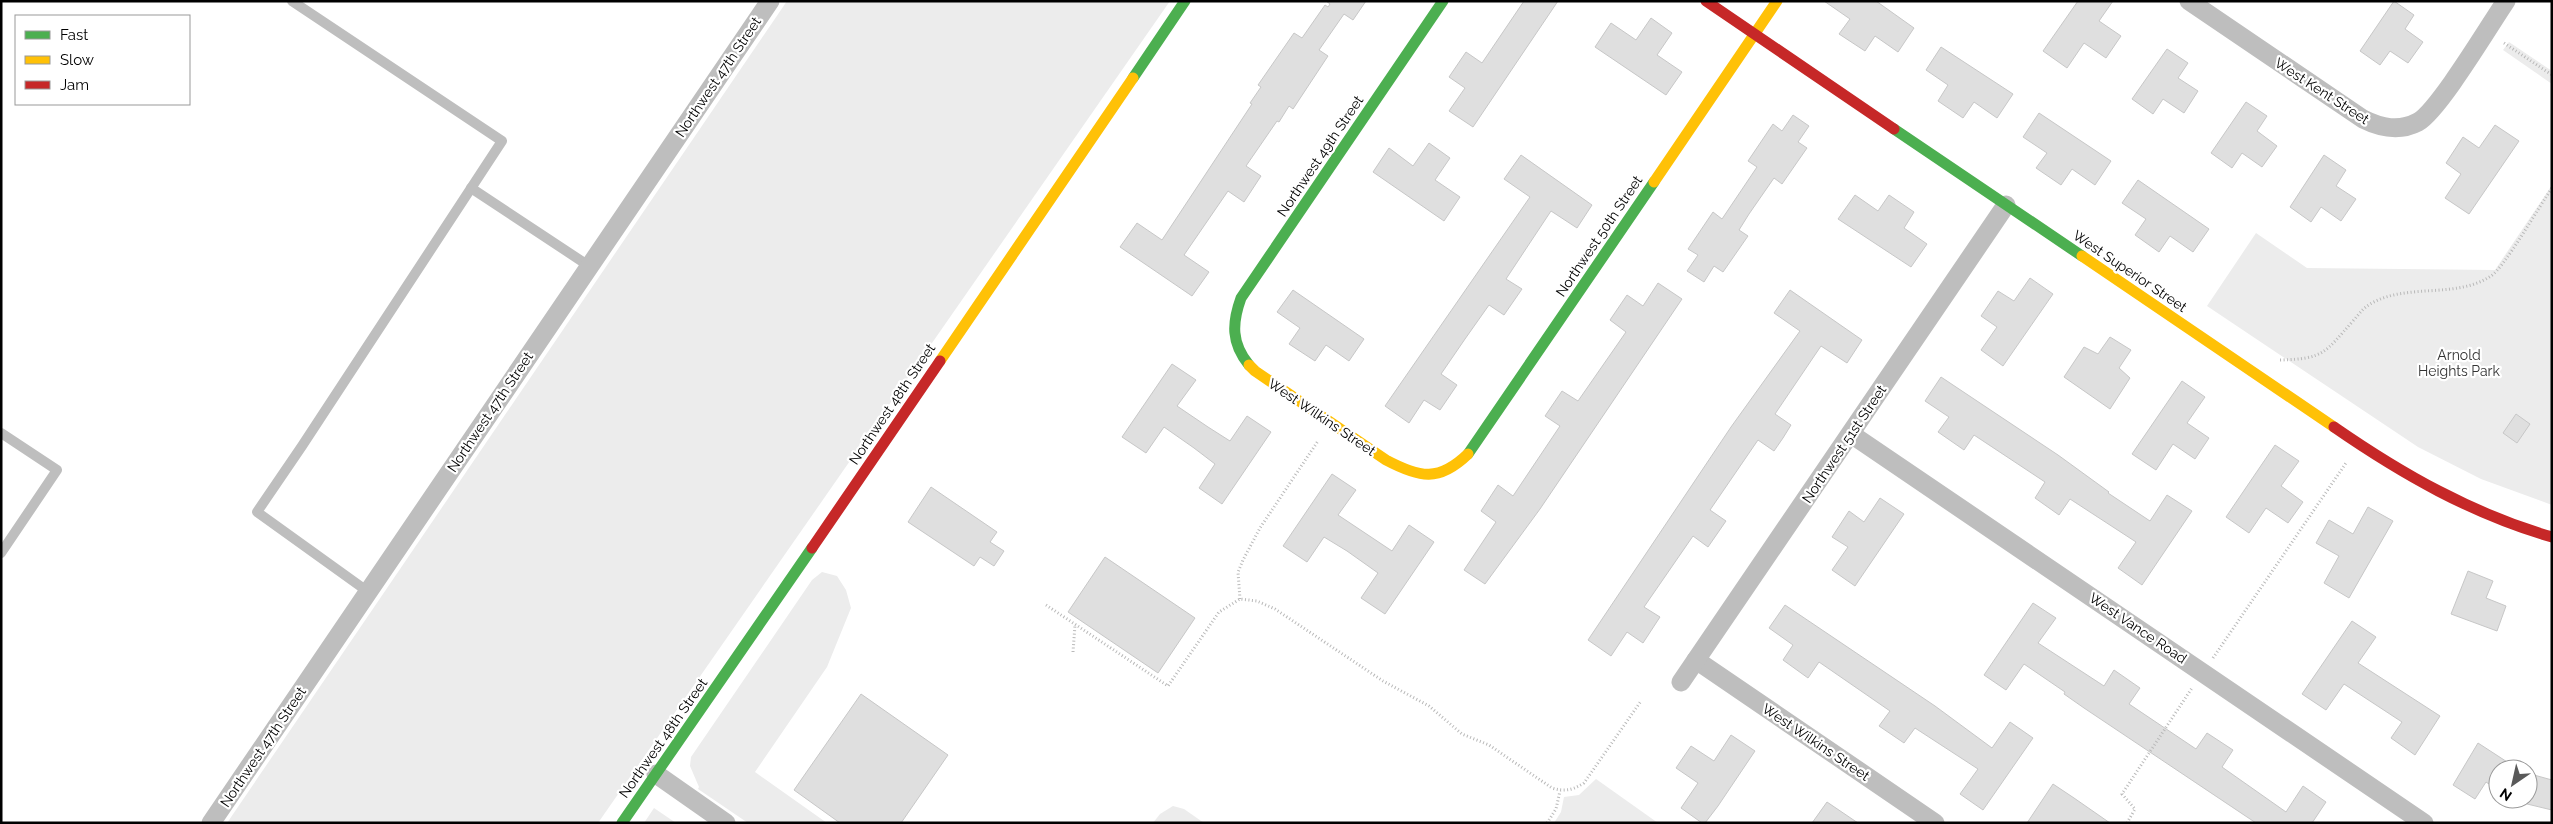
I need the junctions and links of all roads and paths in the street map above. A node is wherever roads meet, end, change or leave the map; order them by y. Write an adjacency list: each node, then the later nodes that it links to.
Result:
1 (292, 1): 12 (lane)
2 (770, 1): 15 (street, Northwest 47th Street)
3 (1185, 1): 34 (street, Northwest 48th Street)
4 (1443, 1): 16 (street, Northwest 49th Street)
5 (1706, 1): 9 (street, West Superior Street)
6 (1777, 1): 9 (street, Northwest 50th Street)
7 (2189, 1): 8 (street, West Kent Street)
8 (2506, 1)
9 (1754, 34): 14 (street, West Superior Street); 22 (street, Northwest 50th Street)
10 (2504, 43): 11 (path)
11 (2552, 75)
12 (471, 188): 15 (lane); 25 (lane)
13 (2552, 188): 17 (path)
14 (2006, 205): 19 (street, Northwest 51st Street); 21 (street, West Superior Street)
15 (589, 266): 25 (street, Northwest 47th Street)
16 (1232, 332): 22 (street, West Wilkins Street)
17 (2280, 360)
18 (1, 433): 24 (lane)
19 (1851, 434): 30 (street, Northwest 51st Street); 31 (street, West Vance Road)
20 (1319, 440): 26 (path)
21 (2358, 444): 23 (street, West Superior Street); 31 (path)
22 (1434, 476)
23 (2552, 536)
24 (1, 553)
25 (367, 591): 36 (street, Northwest 47th Street)
26 (1240, 599): 28 (path); 35 (path)
27 (1046, 605): 28 (path)
28 (1075, 625): 29 (path)
29 (1073, 652)
30 (1696, 660): 32 (street, Northwest 51st Street); 40 (street, West Wilkins Street)
31 (2203, 673): 41 (path); 42 (street, West Vance Road)
32 (1681, 682)
33 (1641, 701): 35 (path)
34 (656, 774): 37 (street, Northwest 48th Street); 38 (street)
35 (1560, 790): 39 (path)
36 (212, 823)
37 (622, 823)
38 (726, 823)
39 (1547, 823)
40 (1936, 823)
41 (2127, 823)
42 (2424, 823)

